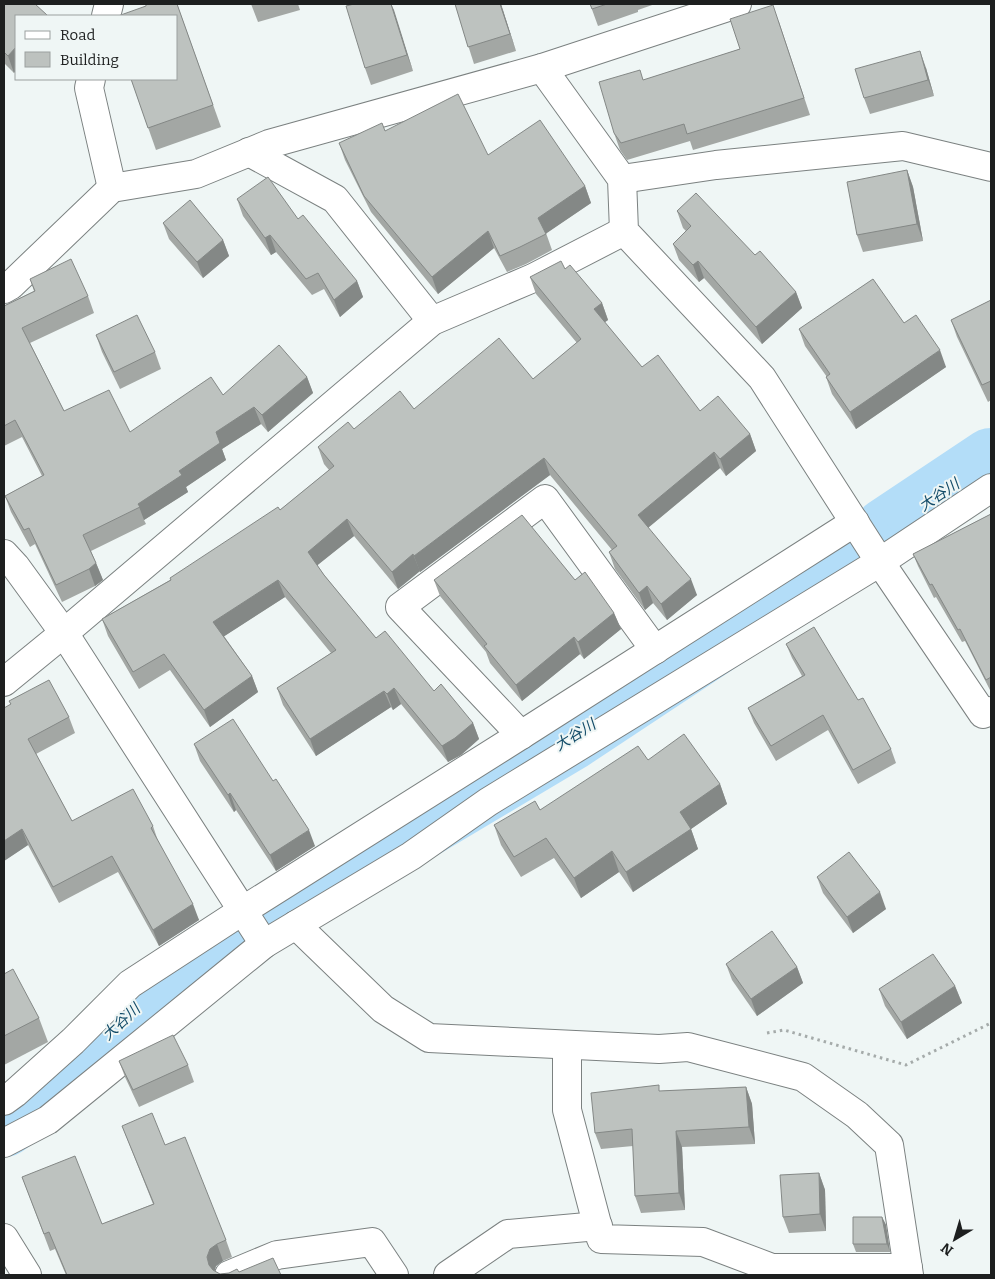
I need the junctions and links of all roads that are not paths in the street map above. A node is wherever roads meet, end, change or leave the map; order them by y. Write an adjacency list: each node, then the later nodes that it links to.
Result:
1 (737, 4): 2 (street)
2 (542, 68): 4 (street); 6 (street)
3 (91, 80): 7 (street)
4 (249, 152): 7 (street); 10 (street)
5 (991, 167): 6 (street)
6 (622, 179): 8 (street)
7 (112, 188): 9 (street)
8 (624, 231): 10 (street); 12 (street)
9 (4, 289)
10 (432, 321): 15 (street)
11 (991, 488): 14 (street)
12 (855, 522): 14 (street); 16 (street)
13 (4, 554): 15 (street)
14 (880, 562): 18 (street); 21 (street)
15 (64, 632): 17 (street); 20 (street)
16 (655, 650): 19 (street); 19 (street)
17 (4, 682)
18 (991, 711)
19 (521, 735): 20 (street)
20 (242, 911): 22 (street); 24 (street)
21 (296, 925): 22 (street); 23 (street)
22 (264, 944): 25 (street)
23 (567, 1045): 26 (street); 28 (street)
24 (4, 1101)
25 (4, 1144)
26 (598, 1226): 28 (street); 32 (street)
27 (4, 1238): 29 (street)
28 (908, 1272)
29 (27, 1275)
30 (229, 1275): 31 (street)
31 (394, 1275)
32 (448, 1275)

